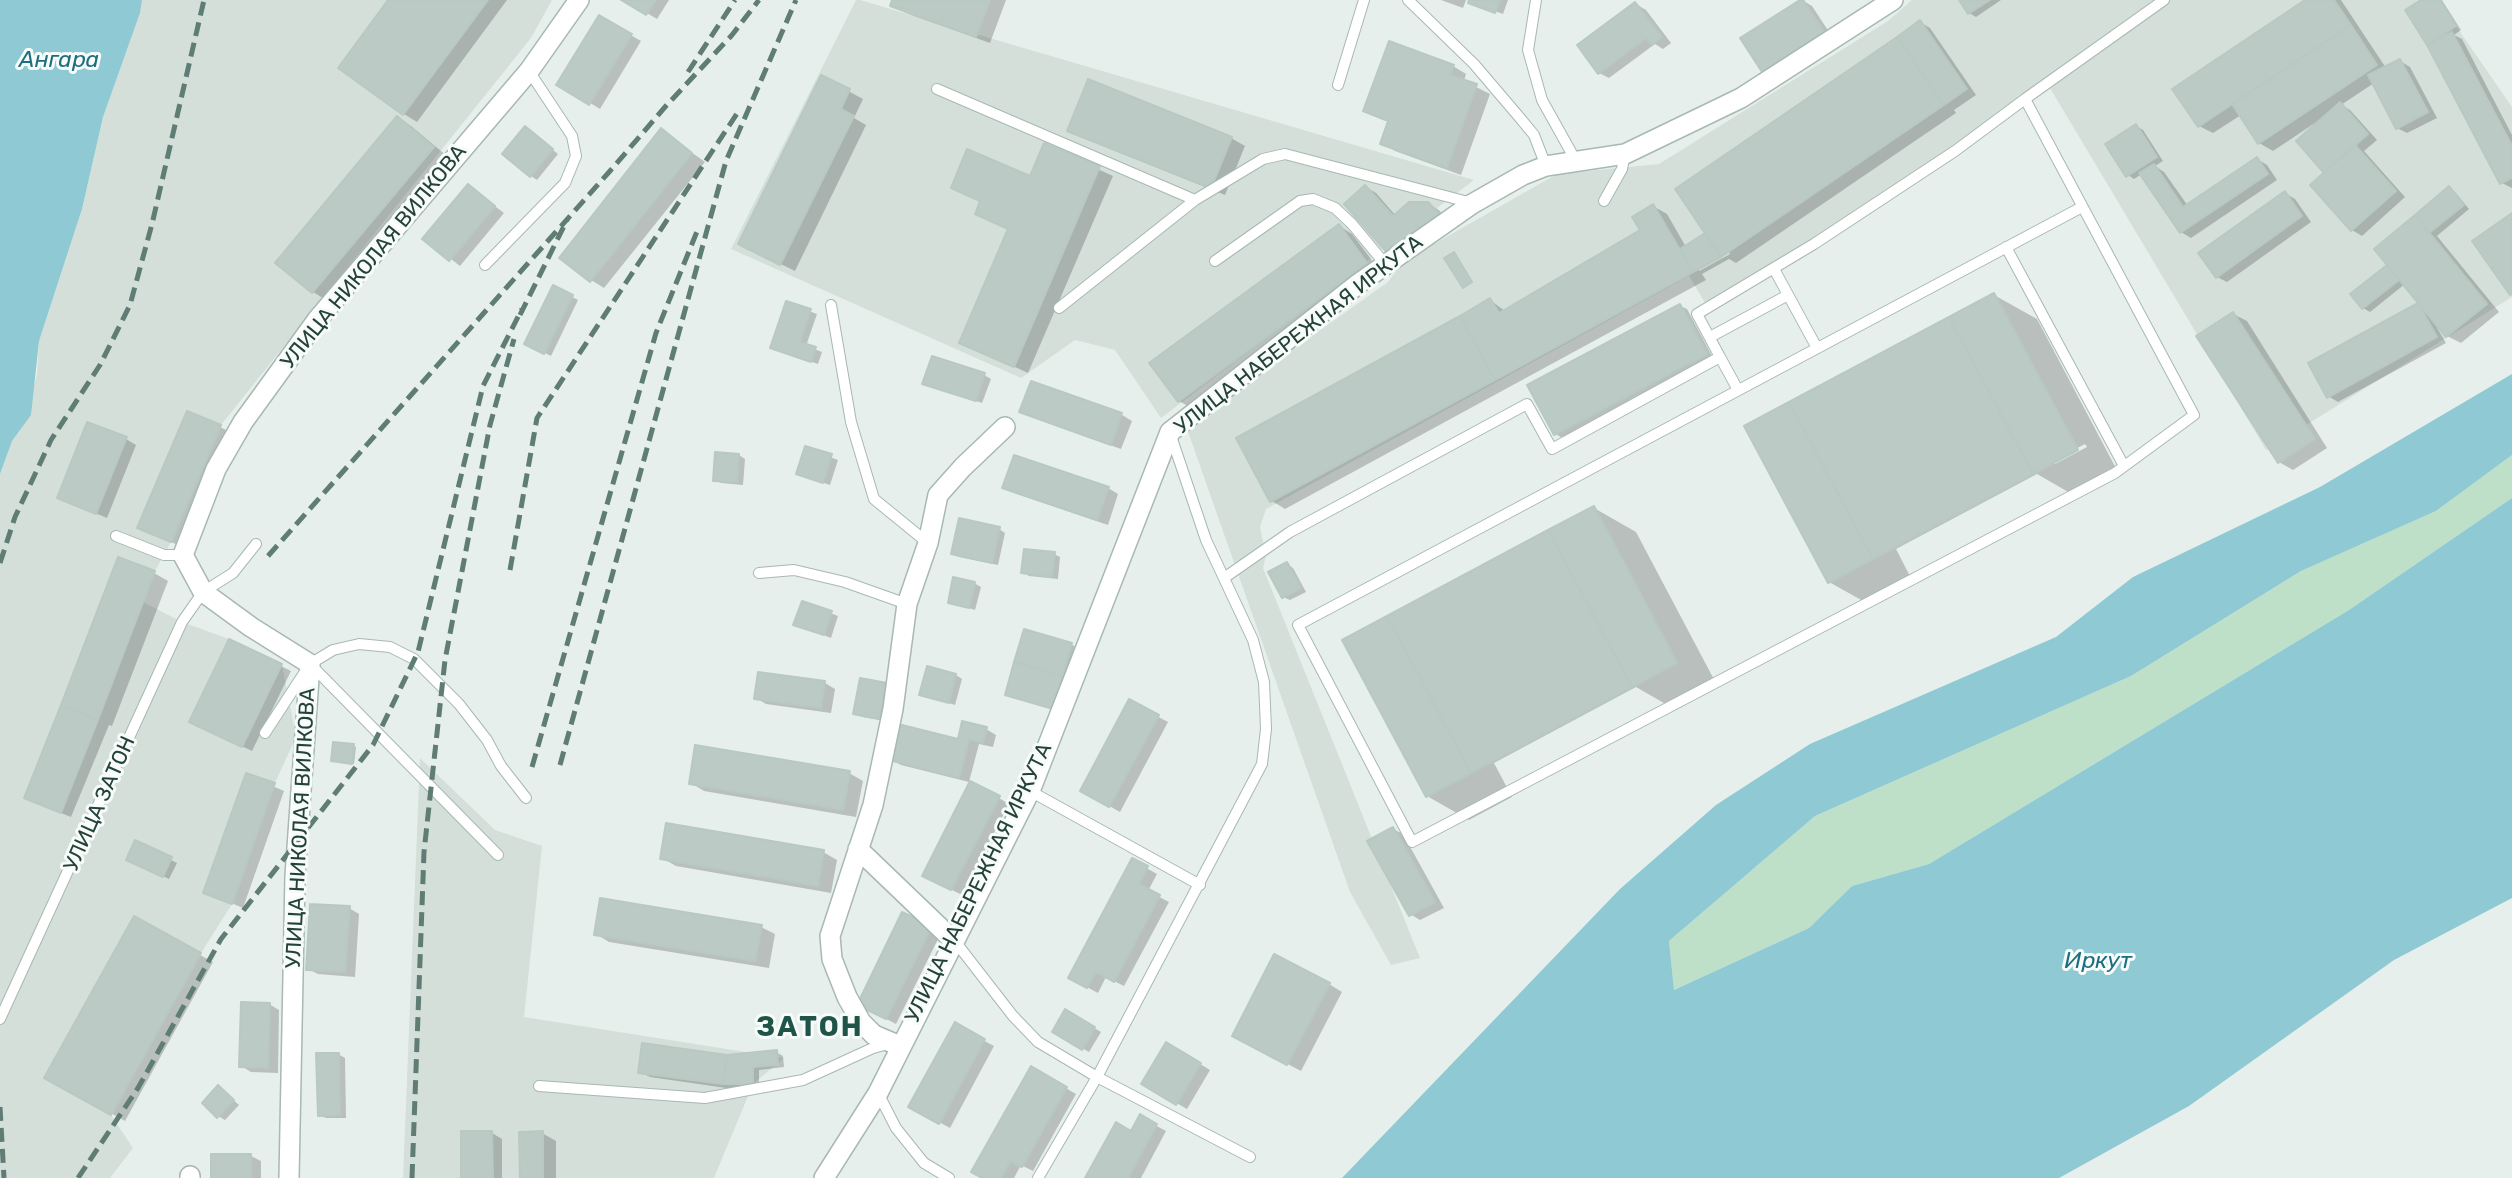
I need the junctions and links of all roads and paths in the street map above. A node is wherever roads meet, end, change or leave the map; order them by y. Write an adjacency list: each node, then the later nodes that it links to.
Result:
1 (579, 0): 7 (street, УЛИЦА НИКОЛАЯ ВИЛКОВА)
2 (1364, 0): 8 (lane)
3 (1408, 0): 13 (lane)
4 (1536, 0): 12 (lane)
5 (1893, 0): 11 (street, УЛИЦА НАБЕРЕЖНАЯ ИРКУТА)
6 (2164, 0): 10 (lane)
7 (529, 71): 20 (lane); 36 (street, УЛИЦА НИКОЛАЯ ВИЛКОВА)
8 (1338, 85)
9 (937, 89): 14 (lane)
10 (2025, 99): 17 (lane); 22 (lane)
11 (1625, 154): 12 (street, УЛИЦА НАБЕРЕЖНАЯ ИРКУТА); 15 (lane)
12 (1576, 161): 13 (street, УЛИЦА НАБЕРЕЖНАЯ ИРКУТА)
13 (1546, 166): 16 (street, УЛИЦА НАБЕРЕЖНАЯ ИРКУТА)
14 (1195, 200): 16 (lane); 25 (lane)
15 (1604, 201)
16 (1472, 204): 21 (street, УЛИЦА НАБЕРЕЖНАЯ ИРКУТА)
17 (2082, 206): 18 (lane); 32 (lane)
18 (2006, 247): 27 (lane); 32 (lane)
19 (1215, 261): 21 (lane)
20 (485, 265)
21 (1386, 265): 31 (street, УЛИЦА НАБЕРЕЖНАЯ ИРКУТА)
22 (1773, 269): 23 (lane); 26 (lane)
23 (1788, 295): 26 (lane); 27 (lane)
24 (831, 305): 34 (lane)
25 (1059, 308)
26 (1710, 337): 28 (lane)
27 (1817, 348): 29 (lane)
28 (1720, 357): 29 (lane); 38 (lane)
29 (1738, 390): 32 (lane)
30 (1006, 426): 34 (street)
31 (1170, 432): 38 (lane); 43 (street, УЛИЦА НАБЕРЕЖНАЯ ИРКУТА)
32 (2124, 466)
33 (116, 536): 36 (lane)
34 (928, 543): 40 (street)
35 (256, 544): 39 (lane)
36 (183, 555): 39 (street, УЛИЦА НИКОЛАЯ ВИЛКОВА)
37 (759, 573): 40 (lane)
38 (1224, 578): 47 (lane)
39 (203, 592): 41 (street, УЛИЦА НИКОЛАЯ ВИЛКОВА); 49 (lane, УЛИЦА ЗАТОН)
40 (907, 604): 45 (street)
41 (310, 664): 42 (lane); 44 (lane); 46 (lane); 55 (street, УЛИЦА НИКОЛАЯ ВИЛКОВА)
42 (265, 733)
43 (1030, 791): 47 (lane); 48 (street, УЛИЦА НАБЕРЕЖНАЯ ИРКУТА)
44 (526, 798)
45 (858, 849): 48 (street); 50 (street)
46 (498, 855)
47 (1200, 885): 51 (lane)
48 (953, 940): 50 (street, УЛИЦА НАБЕРЕЖНАЯ ИРКУТА); 51 (lane)
49 (0, 1019)
50 (896, 1044): 52 (lane); 53 (street, УЛИЦА НАБЕРЕЖНАЯ ИРКУТА)
51 (1097, 1077): 54 (lane); 58 (lane)
52 (539, 1086)
53 (878, 1093): 56 (street, УЛИЦА НАБЕРЕЖНАЯ ИРКУТА); 57 (lane)
54 (1250, 1157)
55 (289, 1178)
56 (824, 1178)
57 (949, 1178)
58 (1038, 1178)

